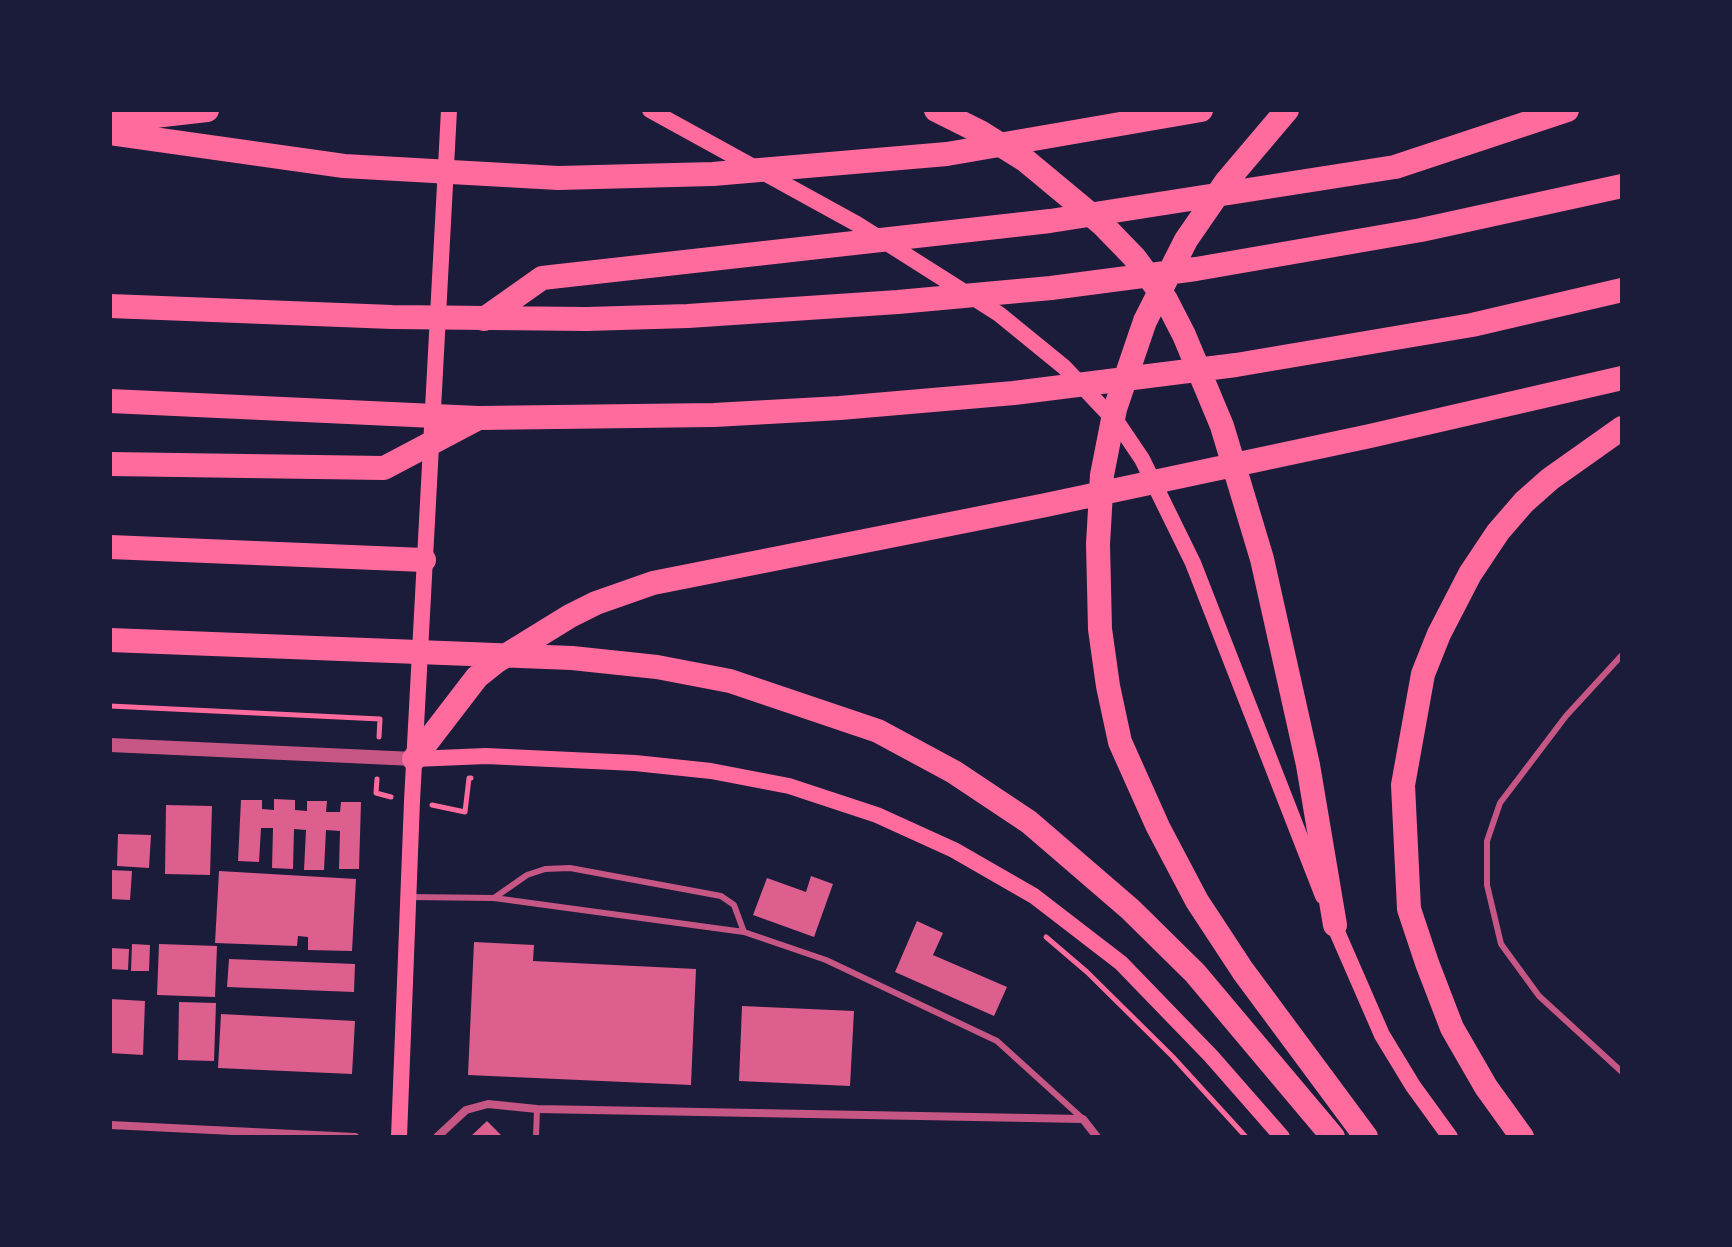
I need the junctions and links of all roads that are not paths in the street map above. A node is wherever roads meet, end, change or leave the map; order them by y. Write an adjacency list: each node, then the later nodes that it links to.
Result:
1 (207, 110): 9 (highway)
2 (449, 110): 22 (main road)
3 (650, 110): 11 (main road)
4 (678, 110): 11 (main road)
5 (936, 110): 29 (highway)
6 (1201, 110): 10 (highway)
7 (1287, 110): 42 (highway)
8 (1567, 110): 15 (highway)
9 (110, 121)
10 (110, 133)
11 (719, 146): 29 (main road)
12 (1622, 186): 15 (highway)
13 (1622, 290): 18 (highway)
14 (110, 306): 15 (highway)
15 (484, 319)
16 (1622, 378): 26 (highway)
17 (110, 401): 18 (highway)
18 (478, 418): 20 (highway)
19 (1622, 428): 44 (highway)
20 (110, 464)
21 (110, 547): 22 (highway)
22 (424, 560): 26 (main road)
23 (110, 640): 41 (highway)
24 (1622, 655): 31 (lane)
25 (110, 745): 26 (street)
26 (414, 759): 27 (main road); 40 (main road)
27 (409, 897): 28 (lane); 36 (main road)
28 (494, 898): 30 (lane); 30 (lane)
29 (1335, 925): 43 (main road)
30 (744, 932): 33 (lane)
31 (1622, 1072)
32 (537, 1109): 33 (street); 37 (street); 38 (lane)
33 (1083, 1119): 39 (street)
34 (110, 1125): 35 (street)
35 (355, 1137)
36 (399, 1137)
37 (437, 1137)
38 (536, 1137)
39 (1097, 1137)
40 (1282, 1137)
41 (1333, 1137)
42 (1366, 1137)
43 (1450, 1137)
44 (1522, 1137)

